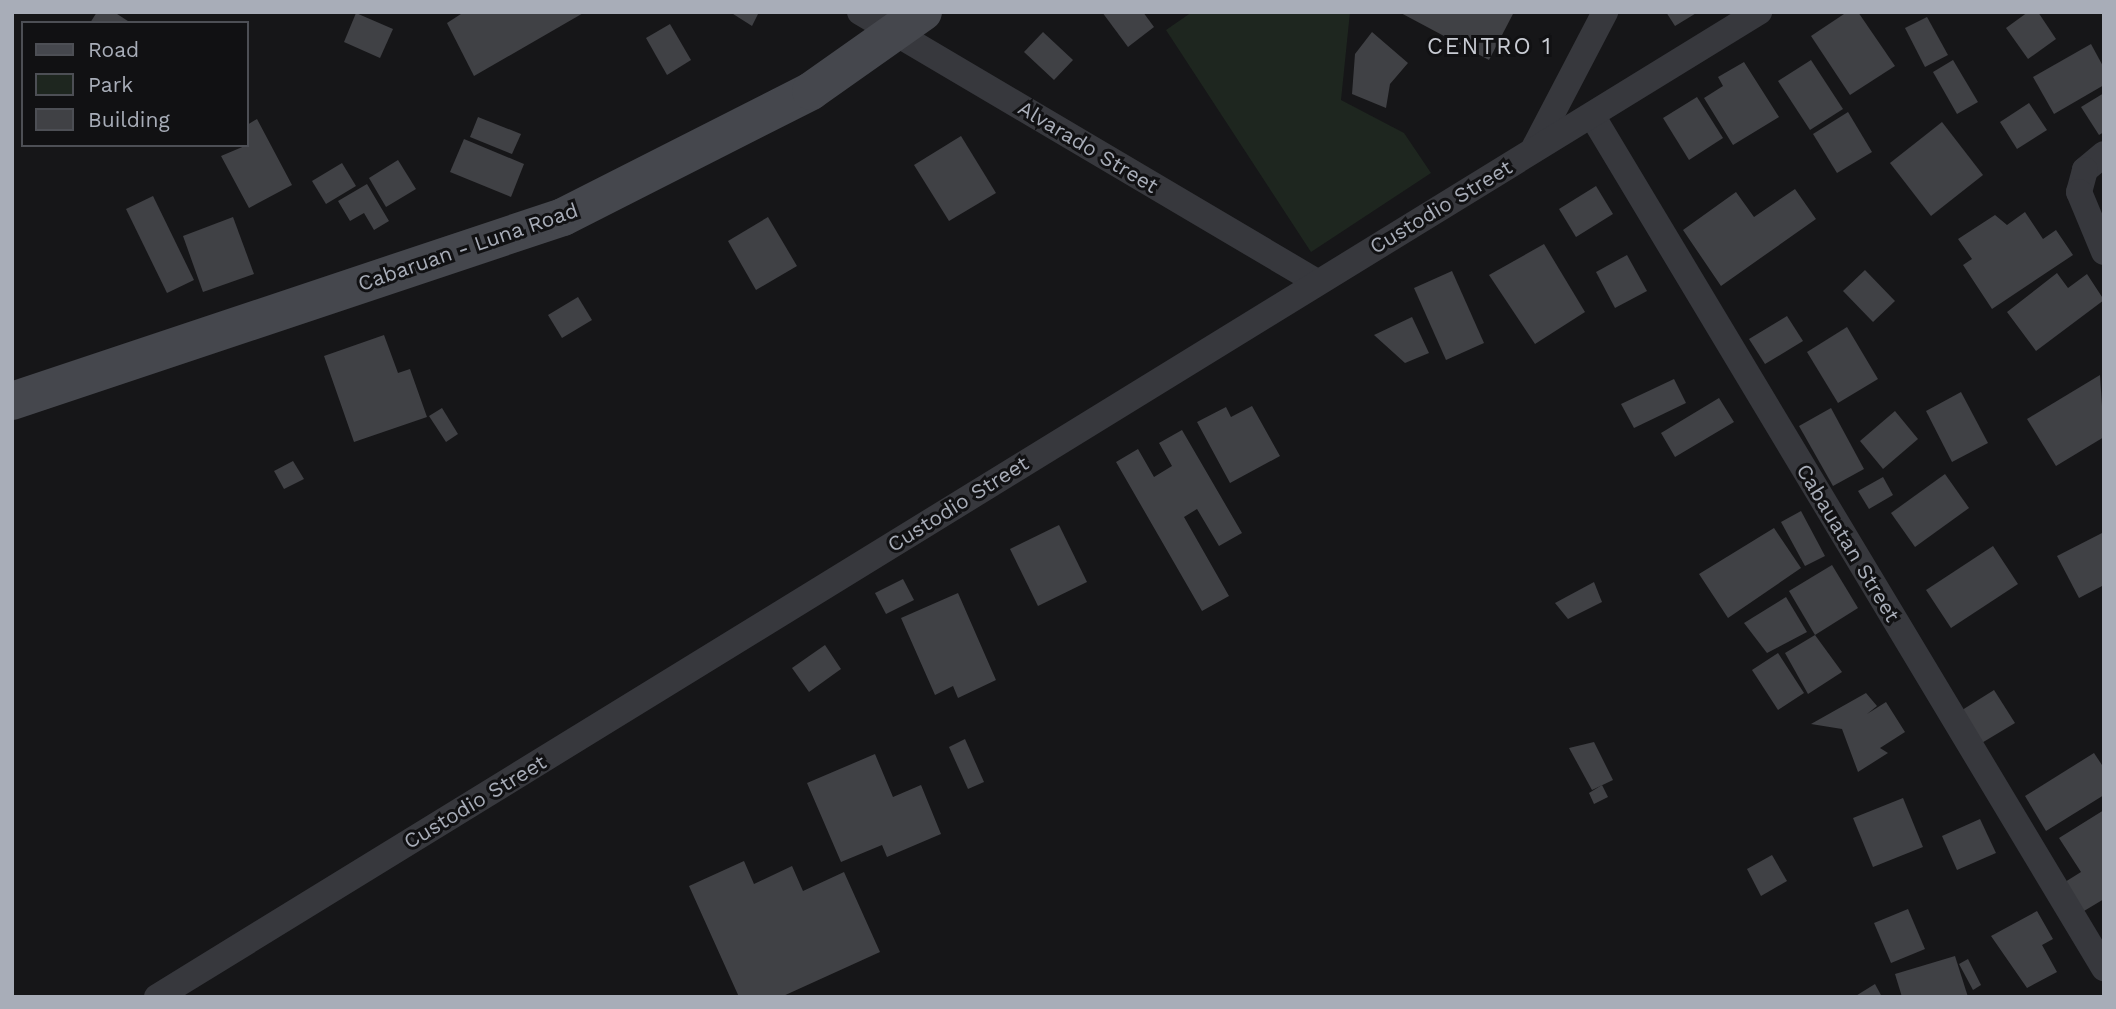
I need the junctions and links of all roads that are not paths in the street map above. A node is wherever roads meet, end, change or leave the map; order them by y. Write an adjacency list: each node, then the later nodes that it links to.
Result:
1 (860, 12): 4 (street, Alvarado Street)
2 (1605, 12): 6 (street)
3 (1759, 12): 5 (street, Custodio Street)
4 (910, 23): 9 (street, Alvarado Street); 10 (main road, Cabaruan - Luna Road)
5 (1593, 117): 6 (street, Custodio Street); 11 (street, Cabauatan Street)
6 (1533, 150): 9 (street, Custodio Street)
7 (2104, 154): 8 (street)
8 (2104, 251)
9 (1317, 282): 12 (street, Custodio Street)
10 (12, 401)
11 (2104, 968)
12 (157, 997)

